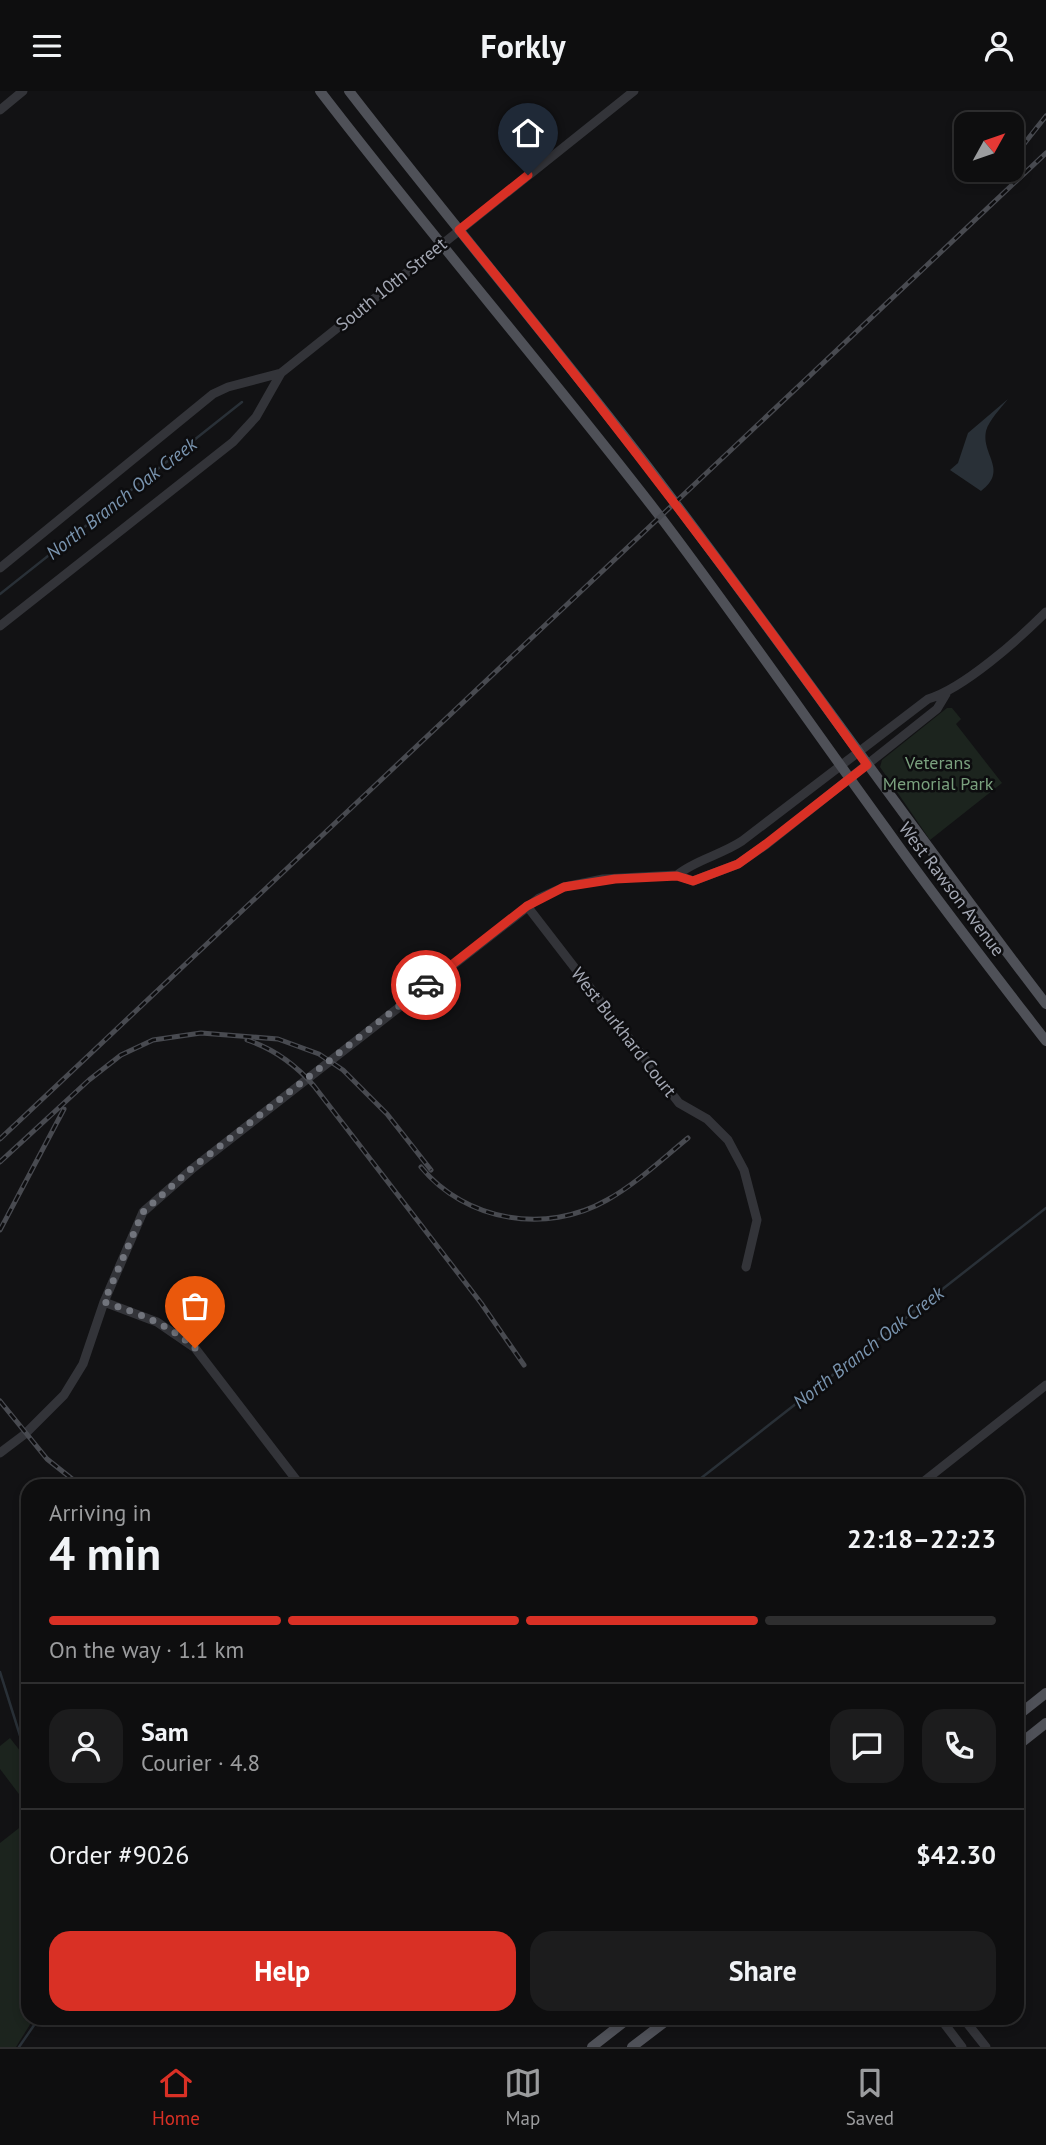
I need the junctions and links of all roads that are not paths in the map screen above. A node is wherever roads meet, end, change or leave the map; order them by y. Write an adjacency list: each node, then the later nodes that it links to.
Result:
1 (23, 91): 5 (street)
2 (320, 91): 6 (main road, West Rawson Avenue)
3 (634, 91): 7 (street, South 10th Street)
4 (353, 96): 6 (main road); 7 (main road, West Rawson Avenue)
5 (0, 110)
6 (338, 114): 8 (main road, West Rawson Avenue)
7 (459, 230): 8 (street, South 10th Street); 14 (main road, West Rawson Avenue)
8 (441, 244): 9 (street, South 10th Street); 16 (main road, West Rawson Avenue)
9 (281, 373): 10 (street, South 10th Street); 12 (street, South 10th Street)
10 (0, 568)
11 (1046, 613): 13 (street)
12 (0, 627)
13 (946, 694): 14 (street); 15 (street)
14 (858, 752): 15 (main road, West Rawson Avenue); 16 (street)
15 (867, 765): 17 (street); 20 (main road, West Rawson Avenue)
16 (840, 766): 17 (main road, West Rawson Avenue); 18 (street)
17 (849, 779): 18 (street); 21 (main road, West Rawson Avenue)
18 (677, 876): 19 (street)
19 (527, 906): 22 (street, West Burkhard Court); 23 (street)
20 (1046, 1004)
21 (1046, 1041)
22 (746, 1267)
23 (104, 1302): 25 (street); 26 (street)
24 (1046, 1385): 27 (street)
25 (0, 1453)
26 (296, 1479)
27 (927, 1479)
28 (1046, 1693): 29 (main road)
29 (1024, 1710)
30 (1046, 1723): 31 (main road)
31 (1024, 1740)
32 (620, 2025): 36 (main road)
33 (661, 2025): 37 (main road)
34 (945, 2025): 38 (street)
35 (969, 2025): 39 (street)
36 (592, 2047)
37 (632, 2047)
38 (962, 2047)
39 (986, 2047)

